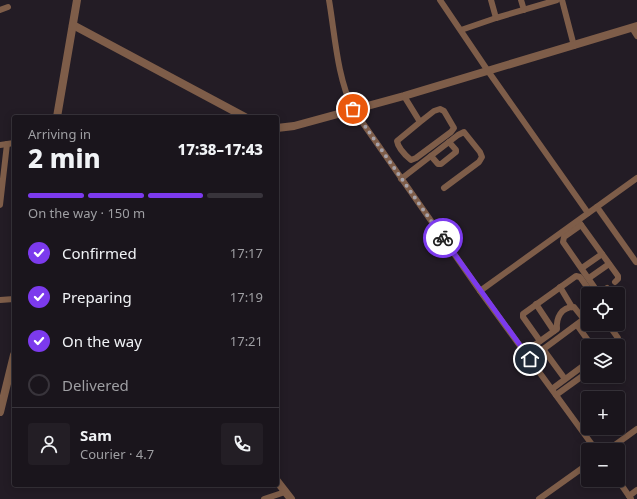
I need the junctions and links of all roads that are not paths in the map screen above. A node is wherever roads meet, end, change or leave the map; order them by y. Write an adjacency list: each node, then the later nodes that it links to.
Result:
1 (77, 0): 13 (street)
2 (329, 0): 20 (street)
3 (440, 0): 15 (street)
4 (491, 0): 12 (street)
5 (521, 0): 11 (street)
6 (557, 0): 8 (street)
7 (562, 0): 17 (street)
8 (550, 1): 11 (street)
9 (8, 8): 10 (street)
10 (0, 10)
11 (524, 10): 12 (street)
12 (496, 18): 15 (street)
13 (73, 25): 21 (street); 22 (street)
14 (635, 27): 16 (street); 17 (street)
15 (461, 30): 18 (street)
16 (637, 36)
17 (574, 46): 18 (street)
18 (488, 71): 19 (street); 33 (street)
19 (404, 96): 20 (street); 23 (street)
20 (353, 109): 24 (street); 29 (street)
21 (57, 115)
22 (241, 115)
23 (420, 122): 23 (street)
24 (279, 128)
25 (449, 142): 27 (street); 27 (street); 30 (street)
26 (3, 145): 31 (street)
27 (431, 156): 29 (street)
28 (637, 178): 32 (street)
29 (401, 179): 44 (street)
30 (444, 188)
31 (0, 205)
32 (597, 207): 33 (street); 36 (street)
33 (588, 213): 34 (street)
34 (579, 222): 35 (street); 38 (street); 44 (street)
35 (602, 254): 37 (street); 38 (street)
36 (636, 262)
37 (609, 264): 39 (street); 40 (street)
38 (582, 268): 39 (street)
39 (589, 278): 43 (street)
40 (615, 282)
41 (560, 287): 42 (street); 47 (street); 48 (street)
42 (587, 287)
43 (595, 287)
44 (480, 291): 56 (street)
45 (12, 299): 46 (street)
46 (0, 300)
47 (536, 304): 52 (street); 54 (street)
48 (572, 307): 49 (street); 52 (street)
49 (581, 315)
50 (581, 321): 51 (street)
51 (577, 325): 53 (street); 55 (street)
52 (554, 331): 54 (street)
53 (587, 339)
54 (540, 342): 56 (street)
55 (543, 349): 57 (street); 61 (street)
56 (525, 352): 57 (street)
57 (530, 359): 62 (street)
58 (12, 363): 64 (street)
59 (581, 367): 61 (street)
60 (581, 377): 63 (street)
61 (565, 379): 62 (street)
62 (552, 389): 63 (street)
63 (556, 395): 66 (street)
64 (0, 412)
65 (637, 429): 67 (street)
66 (591, 443)
67 (618, 443)
68 (581, 469): 76 (street)
69 (279, 484): 72 (street)
70 (623, 487): 73 (street)
71 (637, 490): 73 (street)
72 (285, 492): 74 (street); 75 (street)
73 (630, 497)
74 (264, 499)
75 (291, 499)
76 (539, 499)

